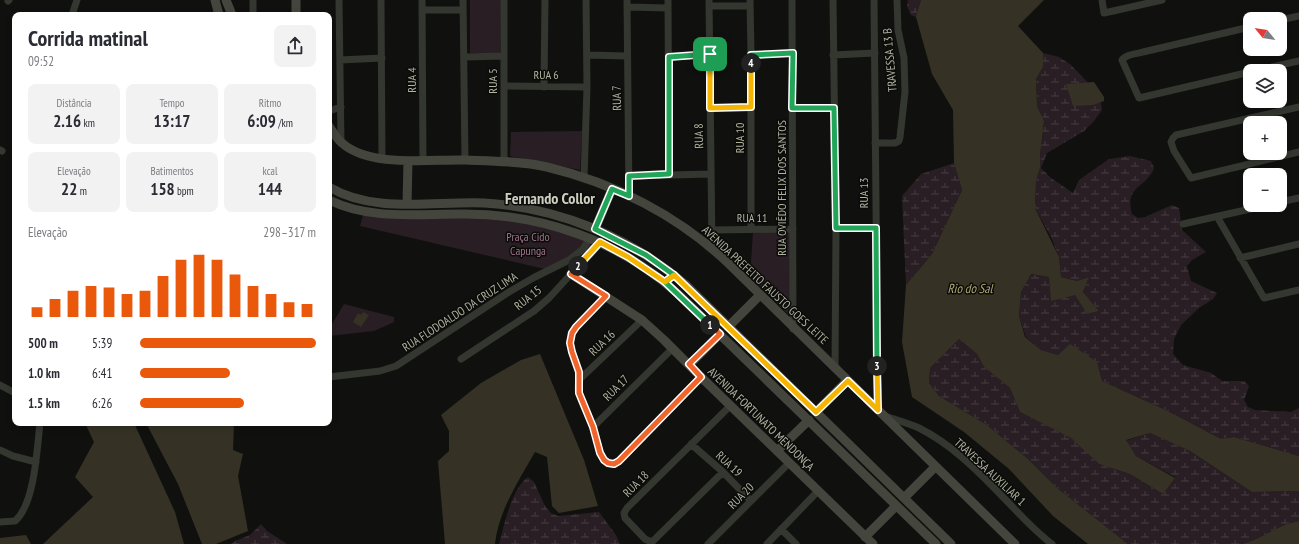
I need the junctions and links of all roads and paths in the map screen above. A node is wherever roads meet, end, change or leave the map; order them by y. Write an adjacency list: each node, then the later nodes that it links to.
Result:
1 (77, 0): 25 (street)
2 (215, 0): 26 (street)
3 (226, 0): 27 (street)
4 (253, 0): 28 (street)
5 (296, 0): 29 (street)
6 (339, 0): 44 (street)
7 (381, 0): 43 (street)
8 (422, 0): 23 (street, RUA 4)
9 (463, 0): 24 (street)
10 (504, 0): 39 (street, RUA 5)
11 (545, 0): 50 (street)
12 (586, 0): 36 (street)
13 (792, 0): 33 (street, RUA OVIÊDO FELIX DOS SANTOS)
14 (832, 0): 38 (street)
15 (874, 0): 34 (street, RUA 13)
16 (897, 0): 60 (street, TRAVESSA 13 B)
17 (1102, 0): 18 (street)
18 (1162, 0)
19 (627, 3): 22 (street); 40 (street, RUA 7)
20 (709, 3): 21 (street); 35 (street, RUA 8)
21 (750, 3): 37 (street, RUA 10)
22 (668, 4): 42 (street)
23 (422, 10): 24 (street); 63 (street, RUA 4)
24 (463, 10): 41 (street)
25 (73, 12)
26 (219, 12)
27 (231, 12)
28 (253, 12)
29 (296, 12)
30 (1299, 16): 31 (street)
31 (1287, 19)
32 (1243, 29): 47 (street)
33 (793, 53): 37 (street); 55 (street, RUA OVIÊDO FELIX DOS SANTOS)
34 (875, 53): 38 (street); 60 (street, RUA 13)
35 (710, 54): 42 (street); 54 (street, RUA 8)
36 (587, 55): 40 (street); 49 (street)
37 (751, 55): 52 (street, RUA 10)
38 (833, 55): 56 (street)
39 (504, 56): 41 (street); 48 (street, RUA 5)
40 (627, 56): 69 (street, RUA 7)
41 (464, 57): 64 (street)
42 (669, 57): 67 (street)
43 (382, 58): 44 (street); 62 (street)
44 (340, 60): 51 (street)
45 (1299, 61): 46 (street)
46 (1286, 64)
47 (1243, 74)
48 (504, 86): 50 (street, RUA 6); 66 (street, RUA 5)
49 (587, 86): 50 (street, RUA 6); 70 (street)
50 (544, 87)
51 (341, 107): 57 (street); 59 (street)
52 (751, 107): 54 (street); 84 (street, RUA 10)
53 (1299, 107): 61 (street)
54 (710, 108): 68 (street, RUA 8)
55 (792, 108): 56 (street); 85 (street, RUA OVIÊDO FELIX DOS SANTOS)
56 (834, 108): 81 (street)
57 (332, 110)
58 (332, 130): 59 (street, AVENIDA PREFEITO FAUSTO GOES LEITE)
59 (341, 143): 62 (street, AVENIDA PREFEITO FAUSTO GOES LEITE)
60 (875, 143): 82 (street, RUA 13)
61 (1299, 152)
62 (382, 159): 65 (street, AVENIDA PREFEITO FAUSTO GOES LEITE)
63 (423, 160): 64 (street, AVENIDA PREFEITO FAUSTO GOES LEITE); 65 (street, AVENIDA PREFEITO FAUSTO GOES LEITE)
64 (465, 160): 66 (street, AVENIDA PREFEITO FAUSTO GOES LEITE)
65 (408, 161): 77 (street)
66 (504, 162): 70 (street, AVENIDA PREFEITO FAUSTO GOES LEITE)
67 (669, 174): 68 (street); 69 (street)
68 (711, 174): 86 (street, RUA 8)
69 (629, 176): 73 (street, RUA 7)
70 (584, 178): 72 (street, AVENIDA PREFEITO FAUSTO GOES LEITE)
71 (332, 189): 77 (street)
72 (612, 189): 73 (street, AVENIDA PREFEITO FAUSTO GOES LEITE); 83 (street)
73 (629, 196): 90 (street, AVENIDA PREFEITO FAUSTO GOES LEITE)
74 (1299, 198): 76 (street)
75 (332, 201): 87 (street)
76 (1287, 201)
77 (407, 204): 83 (street)
78 (1243, 211): 79 (street)
79 (1220, 216): 80 (street); 91 (street)
80 (1184, 224)
81 (836, 228): 82 (street); 105 (street)
82 (876, 228): 113 (street, RUA 13)
83 (595, 229): 93 (street)
84 (752, 229): 85 (street, RUA 11); 86 (street, RUA 11)
85 (793, 229): 100 (street, RUA OVIÊDO FELIX DOS SANTOS)
86 (712, 230): 90 (street, RUA 8)
87 (590, 238): 88 (street); 106 (street, RUA FLODOALDO DA CRUZ LIMA)
88 (600, 242): 92 (street, RUA 15); 94 (street)
89 (1299, 244): 91 (street)
90 (712, 248): 96 (street, AVENIDA PREFEITO FAUSTO GOES LEITE)
91 (1240, 258): 95 (street)
92 (571, 274): 97 (street, AVENIDA FORTUNATO MENDONÇA); 103 (street, RUA 15)
93 (674, 275): 94 (street); 99 (street)
94 (665, 282): 101 (street)
95 (1299, 290)
96 (760, 295): 99 (street); 100 (street, AVENIDA PREFEITO FAUSTO GOES LEITE)
97 (606, 296): 98 (street, AVENIDA FORTUNATO MENDONÇA); 108 (street)
98 (642, 320): 102 (street, AVENIDA FORTUNATO MENDONÇA); 108 (street, RUA 16)
99 (728, 327): 114 (street)
100 (793, 328): 105 (street, AVENIDA PREFEITO FAUSTO GOES LEITE)
101 (720, 334): 104 (street); 116 (street)
102 (673, 348): 104 (street, AVENIDA FORTUNATO MENDONÇA); 118 (street, RUA 17)
103 (461, 359)
104 (689, 364): 107 (street, AVENIDA FORTUNATO MENDONÇA)
105 (836, 368): 109 (street, AVENIDA PREFEITO FAUSTO GOES LEITE)
106 (332, 377)
107 (701, 377): 112 (street, AVENIDA FORTUNATO MENDONÇA); 118 (street)
108 (580, 380): 118 (street)
109 (848, 381): 113 (street, AVENIDA PREFEITO FAUSTO GOES LEITE); 114 (street)
110 (0, 385): 111 (street)
111 (12, 391)
112 (730, 406): 119 (street, RUA 18); 121 (street, AVENIDA FORTUNATO MENDONÇA)
113 (878, 410): 115 (street, AVENIDA PREFEITO FAUSTO GOES LEITE)
114 (816, 412): 127 (street)
115 (885, 416): 124 (street, AVENIDA PREFEITO FAUSTO GOES LEITE); 140 (street, TRAVESSA AUXILIAR 1)
116 (809, 420): 121 (street); 129 (street)
117 (40, 426): 122 (street)
118 (593, 427)
119 (691, 444): 125 (street, RUA 19); 125 (street, RUA 18)
120 (0, 450): 122 (street)
121 (777, 451): 123 (street, AVENIDA FORTUNATO MENDONÇA)
122 (36, 462): 130 (street)
123 (789, 462): 126 (street, AVENIDA FORTUNATO MENDONÇA); 128 (street, RUA 20)
124 (935, 467): 127 (street); 139 (street, AVENIDA PREFEITO FAUSTO GOES LEITE)
125 (723, 472): 128 (street, RUA 19)
126 (818, 491): 131 (street); 132 (street, AVENIDA FORTUNATO MENDONÇA)
127 (904, 498): 138 (street)
128 (751, 501): 133 (street, RUA 20)
129 (896, 506): 132 (street); 137 (street)
130 (0, 522)
131 (781, 529): 134 (street); 135 (street)
132 (865, 537): 136 (street, AVENIDA FORTUNATO MENDONÇA)
133 (708, 544)
134 (767, 544)
135 (796, 544)
136 (873, 544)
137 (936, 544)
138 (951, 544)
139 (1015, 544)
140 (1052, 544)

